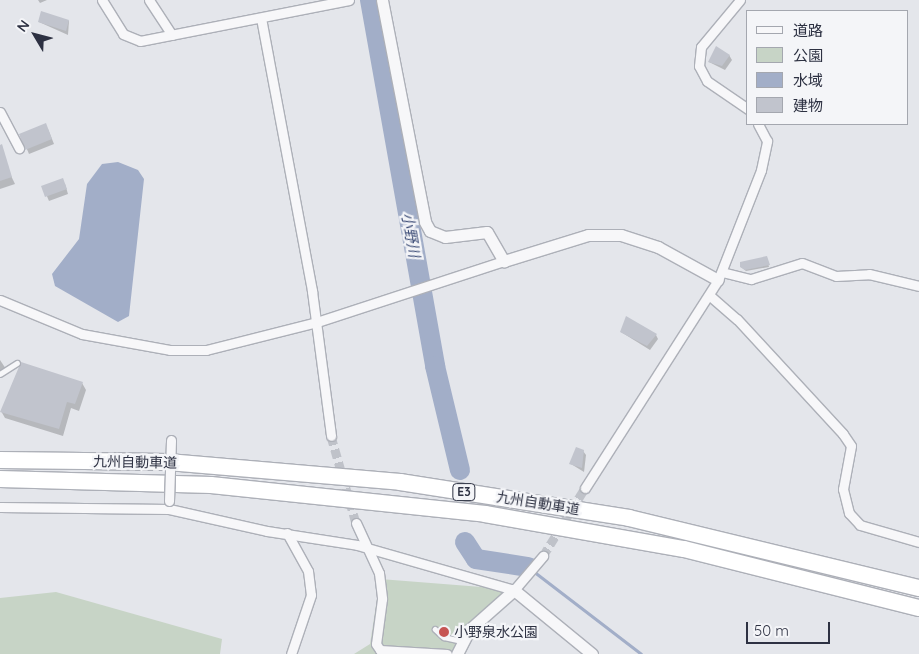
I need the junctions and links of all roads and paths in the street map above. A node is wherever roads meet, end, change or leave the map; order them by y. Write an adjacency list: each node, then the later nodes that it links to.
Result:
1 (102, 0): 7 (street)
2 (150, 0): 7 (street)
3 (349, 0): 6 (street)
4 (382, 0): 12 (street)
5 (740, 0): 8 (street)
6 (262, 18): 7 (street); 17 (street)
7 (172, 35)
8 (746, 108)
9 (0, 112): 11 (street)
10 (759, 125): 13 (street)
11 (19, 148)
12 (504, 261): 13 (street); 17 (street)
13 (720, 276): 14 (street); 15 (street)
14 (919, 286)
15 (709, 295): 24 (street); 29 (street)
16 (0, 300): 17 (street)
17 (317, 322): 20 (street)
18 (17, 363): 19 (lane)
19 (0, 374)
20 (331, 436)
21 (171, 440): 25 (street, bridge)
22 (0, 460): 32 (highway, 九州自動車道 / E3)
23 (0, 479): 34 (highway, 九州自動車道 / E3)
24 (585, 488)
25 (169, 505): 26 (street); 28 (street)
26 (0, 507)
27 (356, 523): 30 (street)
28 (287, 533): 30 (street); 37 (street)
29 (919, 542)
30 (370, 548): 33 (street); 38 (street)
31 (543, 556): 33 (street)
32 (919, 588)
33 (514, 590): 36 (street); 40 (street)
34 (919, 608)
35 (435, 629): 36 (lane)
36 (462, 641): 39 (street)
37 (291, 654)
38 (447, 654)
39 (457, 654)
40 (592, 654)

